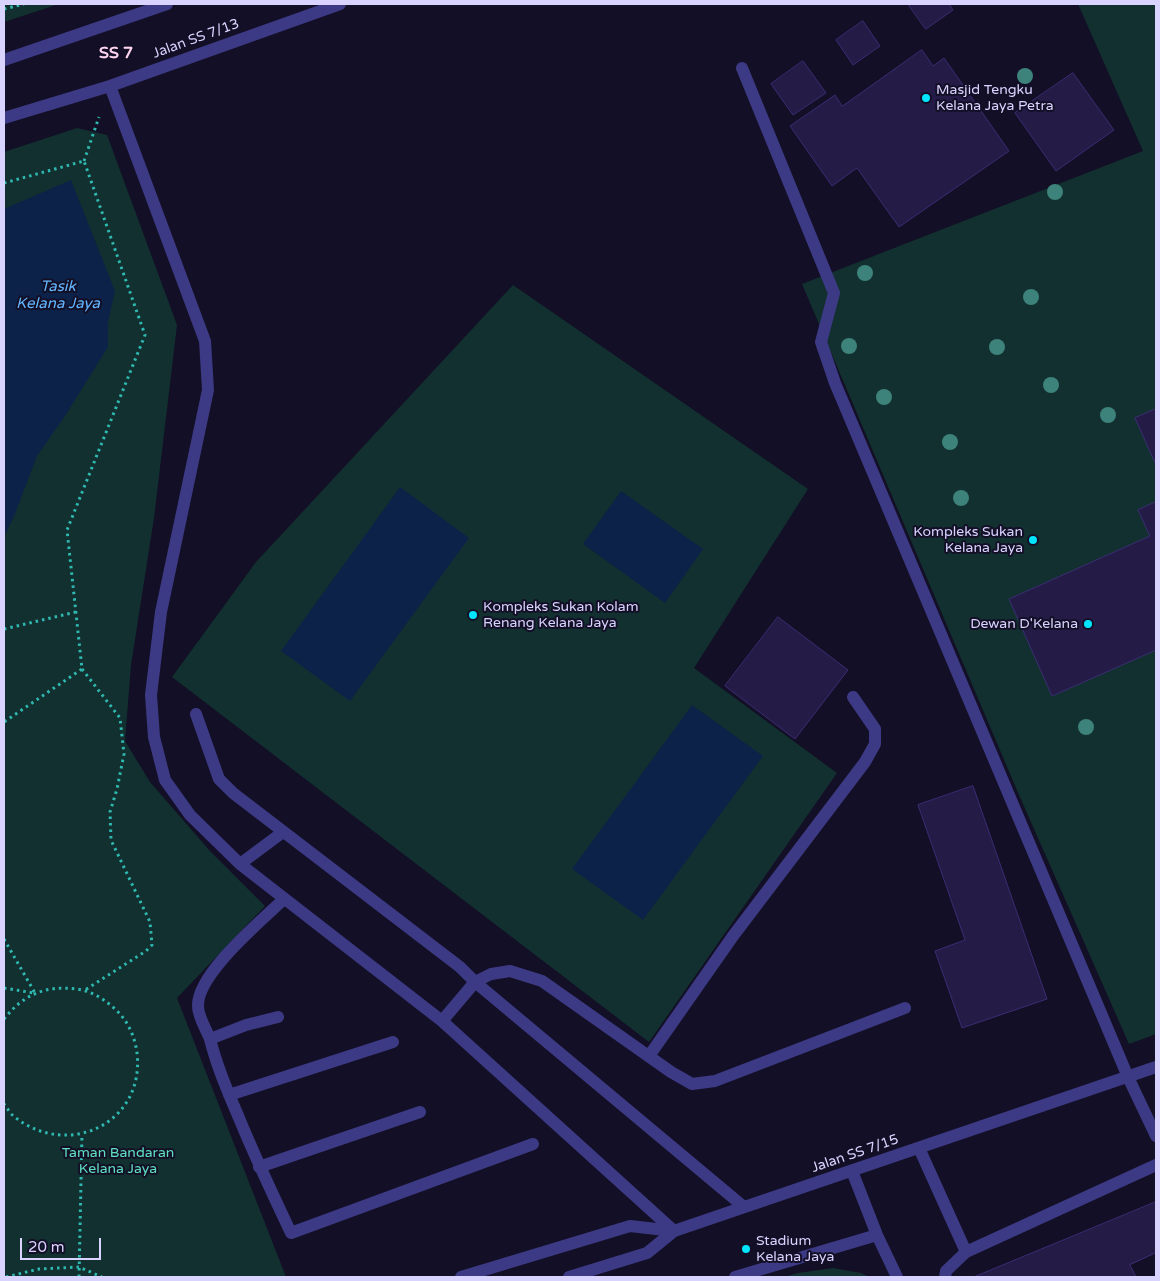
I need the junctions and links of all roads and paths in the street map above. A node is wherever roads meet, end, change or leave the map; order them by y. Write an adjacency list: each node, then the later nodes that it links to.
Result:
1 (24, 4): 4 (path)
2 (167, 4): 5 (street)
3 (340, 4): 7 (street, Jalan SS 7/13)
4 (4, 9)
5 (4, 60)
6 (742, 68): 33 (street)
7 (110, 86): 8 (street, Jalan SS 7/13); 9 (path); 18 (street)
8 (4, 118)
9 (84, 161): 10 (path); 11 (path)
10 (4, 184)
11 (76, 612): 12 (path); 13 (path)
12 (4, 628)
13 (82, 669): 16 (path); 23 (path)
14 (853, 697): 31 (street)
15 (196, 714): 17 (street)
16 (4, 722)
17 (283, 832): 18 (street); 21 (street)
18 (240, 864): 19 (street)
19 (284, 899): 28 (street); 29 (street)
20 (4, 939): 24 (path)
21 (475, 982): 28 (street); 31 (street); 44 (street)
22 (4, 988): 24 (path)
23 (85, 990): 24 (path); 37 (path)
24 (35, 993): 27 (path)
25 (905, 1008): 31 (street)
26 (278, 1017): 29 (street)
27 (4, 1019)
28 (442, 1021): 45 (street)
29 (210, 1039): 34 (street)
30 (393, 1042): 34 (street)
31 (649, 1056)
32 (1156, 1067): 33 (street, Jalan SS 7/15)
33 (1128, 1077): 38 (street); 40 (street, Jalan SS 7/15)
34 (229, 1095): 42 (street)
35 (4, 1104): 37 (path)
36 (420, 1112): 42 (street)
37 (82, 1134): 48 (path)
38 (1156, 1136)
39 (533, 1144): 42 (street)
40 (919, 1148): 43 (street, Jalan SS 7/15); 47 (street)
41 (1156, 1165): 47 (street)
42 (259, 1167)
43 (852, 1170): 44 (street, Jalan SS 7/15); 46 (street)
44 (744, 1207): 45 (street, Jalan SS 7/15)
45 (674, 1231): 52 (street); 53 (street, Jalan SS 7/15)
46 (877, 1235): 54 (street); 55 (street)
47 (966, 1252): 56 (street)
48 (79, 1267): 49 (path); 50 (path); 51 (path)
49 (6, 1277)
50 (79, 1277)
51 (102, 1277)
52 (461, 1277)
53 (569, 1277)
54 (735, 1277)
55 (896, 1277)
56 (945, 1277)

